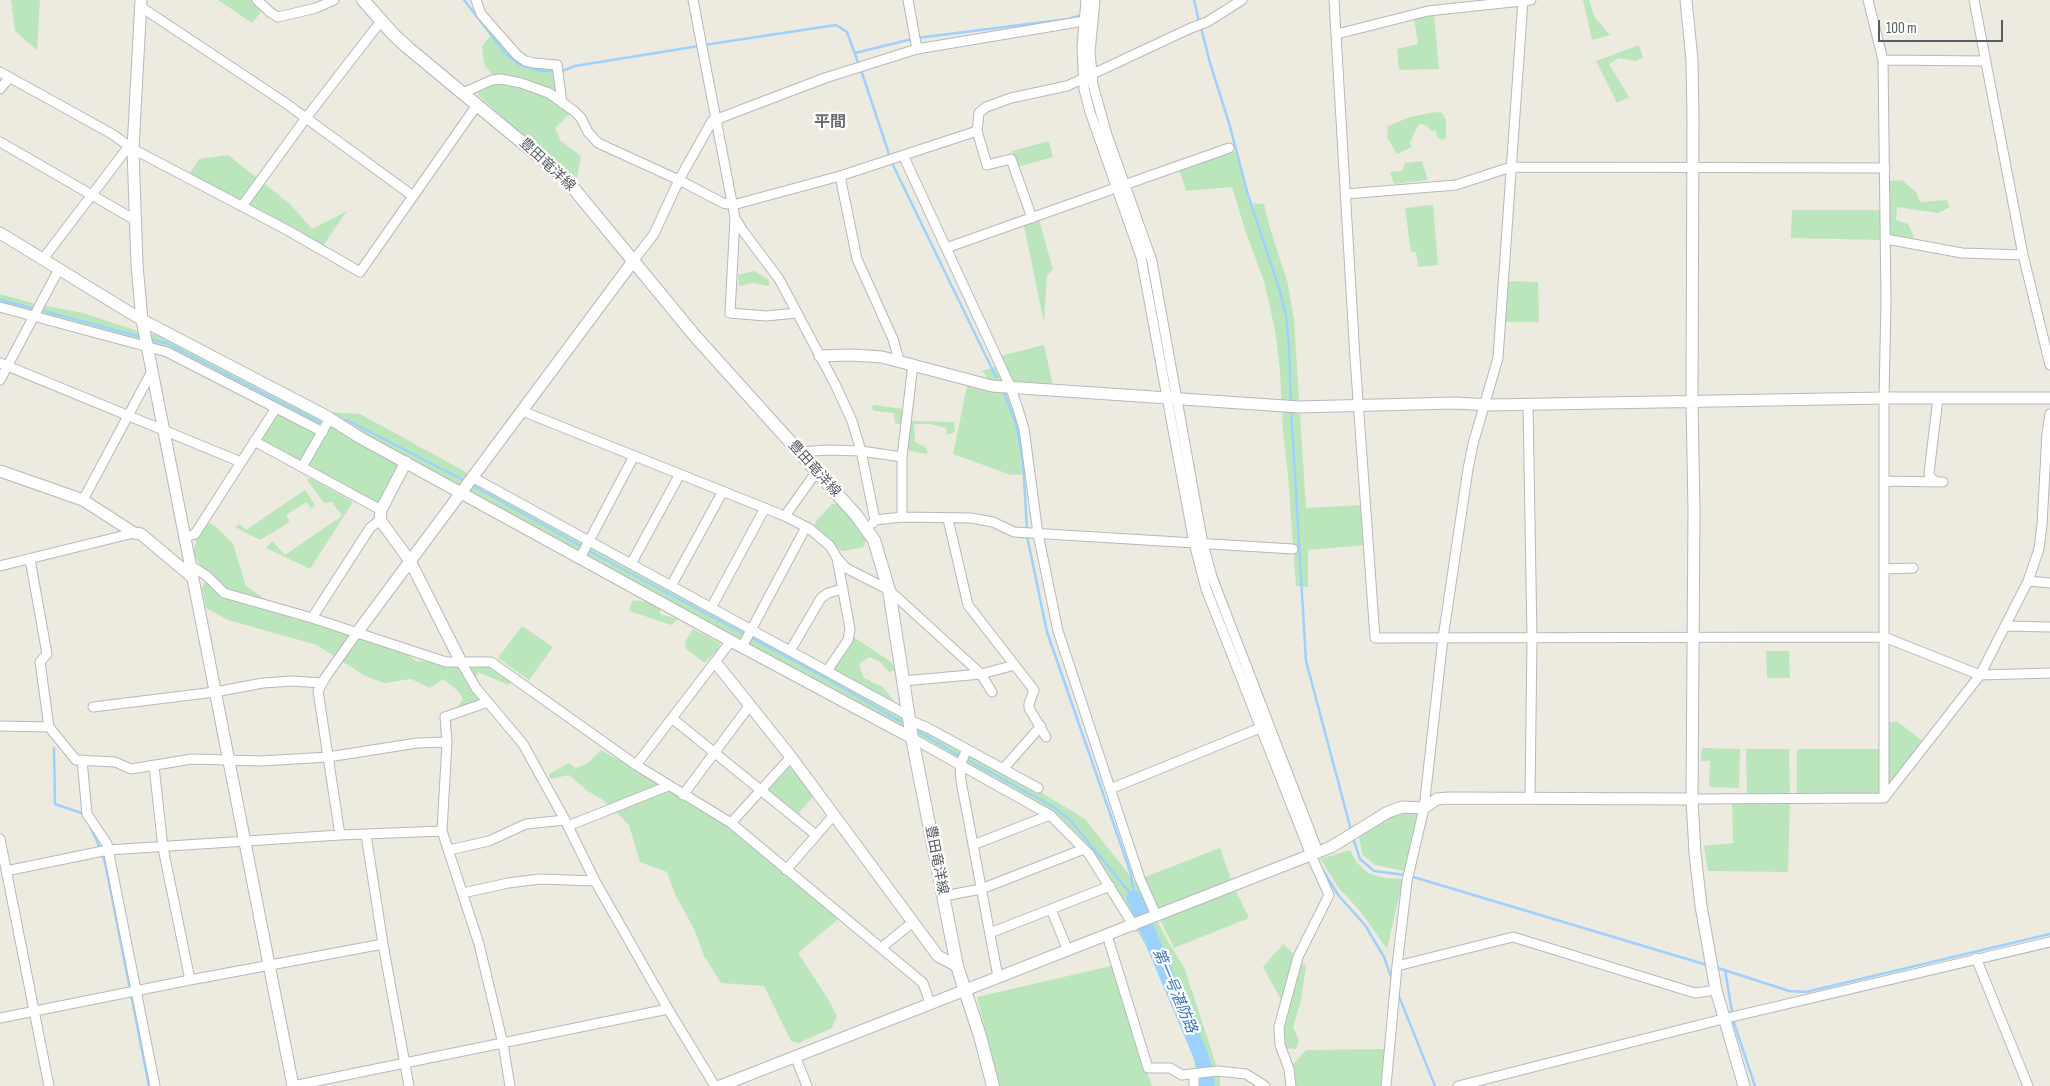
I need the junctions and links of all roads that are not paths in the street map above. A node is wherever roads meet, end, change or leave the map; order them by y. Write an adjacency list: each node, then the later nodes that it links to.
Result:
1 (257, 0): 2 (street)
2 (334, 0)
3 (363, 0): 17 (main road, 豊田竜洋線)
4 (476, 0): 27 (street)
5 (694, 0): 30 (street)
6 (908, 0): 19 (street)
7 (1086, 0): 16 (street)
8 (1095, 0): 23 (street)
9 (1242, 0): 23 (street)
10 (1334, 0): 18 (street)
11 (1526, 0): 18 (street); 37 (street)
12 (1686, 0): 36 (street)
13 (1868, 0): 20 (street)
14 (1974, 0): 21 (street)
15 (141, 4): 29 (street); 33 (street)
16 (1084, 20): 19 (street); 23 (street)
17 (381, 21): 26 (main road, 豊田竜洋線); 29 (street)
18 (1337, 34): 43 (street)
19 (917, 49): 30 (street)
20 (1883, 60): 21 (street); 38 (street)
21 (1986, 61): 54 (street)
22 (0, 72): 24 (street)
23 (1088, 77): 31 (street); 41 (street); 42 (street)
24 (9, 78): 25 (street); 33 (street)
25 (0, 89)
26 (463, 93): 27 (street); 28 (main road, 豊田竜洋線)
27 (562, 103): 40 (street)
28 (477, 105): 45 (street); 56 (main road, 豊田竜洋線)
29 (306, 118): 45 (street); 47 (street)
30 (716, 119): 40 (street); 46 (street)
31 (977, 131): 35 (street); 49 (street)
32 (0, 142): 44 (street)
33 (132, 147): 44 (street); 47 (street); 50 (street)
34 (1229, 148): 41 (street)
35 (903, 155): 39 (street); 53 (street)
36 (1692, 167): 37 (street); 38 (street); 75 (street)
37 (1511, 168): 43 (street); 78 (street)
38 (1885, 168): 52 (street)
39 (840, 176): 46 (street); 64 (street)
40 (679, 180): 46 (street); 56 (street)
41 (1126, 185): 42 (street); 71 (street)
42 (1116, 188): 49 (street); 71 (street)
43 (1346, 194): 77 (street)
44 (92, 196): 50 (street); 55 (street)
45 (413, 196): 47 (street)
46 (733, 205): 48 (street)
47 (242, 206)
48 (735, 218): 59 (street); 59 (street)
49 (1032, 218): 53 (street)
50 (135, 220): 61 (street)
51 (0, 232): 55 (street)
52 (1886, 239): 54 (street); 72 (street)
53 (946, 248): 70 (street)
54 (2023, 255): 67 (street)
55 (43, 259): 57 (street)
56 (634, 260): 80 (street); 88 (main road, 豊田竜洋線)
57 (59, 269): 60 (street); 61 (street)
58 (0, 307): 60 (street)
59 (797, 313): 63 (street)
60 (34, 316): 62 (street); 65 (street)
61 (142, 320): 62 (street); 83 (street)
62 (147, 348): 68 (street); 79 (street)
63 (820, 356): 64 (street); 87 (street)
64 (899, 360): 66 (street)
65 (4, 364): 69 (street); 82 (street)
66 (913, 364): 70 (street); 90 (street)
67 (2050, 365)
68 (152, 371): 82 (street); 84 (street)
69 (0, 380)
70 (1010, 386): 71 (street); 110 (street)
71 (1172, 397): 77 (street); 113 (street)
72 (1884, 398): 73 (street); 75 (street); 98 (street)
73 (1938, 398): 74 (street); 98 (street)
74 (2050, 398)
75 (1692, 402): 76 (street); 138 (street)
76 (1528, 404): 78 (street); 136 (street)
77 (1359, 405): 78 (street); 135 (street)
78 (1485, 405): 135 (street)
79 (276, 408): 85 (street); 86 (street)
80 (522, 411): 89 (street); 97 (street)
81 (2050, 414): 124 (street)
82 (127, 416): 84 (street); 101 (street)
83 (330, 418): 85 (street); 92 (street)
84 (164, 431): 91 (street); 111 (street)
85 (323, 432): 93 (street)
86 (254, 441): 91 (street); 93 (street)
87 (862, 451): 88 (street); 90 (street); 107 (street)
88 (800, 452): 95 (main road, 豊田竜洋線)
89 (634, 456): 96 (street); 112 (street)
90 (902, 457): 105 (street)
91 (241, 462): 111 (street)
92 (406, 462): 100 (street); 103 (street)
93 (302, 467): 103 (street)
94 (0, 471): 101 (street)
95 (817, 471): 104 (street); 107 (main road, 豊田竜洋線)
96 (680, 474): 99 (street); 119 (street)
97 (472, 477): 100 (street); 112 (street)
98 (1884, 481): 122 (street)
99 (722, 491): 102 (street); 126 (street)
100 (460, 492): 115 (street); 118 (street)
101 (83, 500): 109 (street)
102 (765, 508): 104 (street); 129 (street)
103 (380, 515): 118 (street); 130 (street)
104 (785, 516): 108 (street)
105 (902, 517): 106 (street); 107 (street)
106 (948, 519): 110 (street); 144 (street)
107 (871, 524): 128 (main road, 豊田竜洋線)
108 (806, 527): 116 (street); 133 (street)
109 (134, 533): 117 (street); 123 (street)
110 (1038, 534): 113 (street); 177 (street)
111 (185, 537): 123 (street)
112 (590, 541): 115 (street); 119 (street)
113 (1199, 543): 114 (street); 161 (street); 199 (street)
114 (1293, 549)
115 (580, 558): 139 (street)
116 (837, 558): 127 (street); 128 (street)
117 (30, 559): 120 (street); 160 (street)
118 (410, 561): 134 (street); 142 (street)
119 (631, 564): 126 (street)
120 (0, 566)
121 (1913, 568): 122 (street)
122 (1884, 569): 137 (street)
123 (191, 571): 130 (street); 151 (street)
124 (2028, 581): 125 (street); 131 (street)
125 (2050, 583)
126 (671, 586): 129 (street)
127 (842, 589): 141 (street); 145 (street)
128 (889, 590): 147 (street); 149 (main road, 豊田竜洋線)
129 (711, 608): 133 (street)
130 (312, 618): 134 (street)
131 (2007, 626): 132 (street); 148 (street)
132 (2050, 627)
133 (752, 630): 140 (street); 141 (street)
134 (356, 634): 142 (street); 150 (street)
135 (1443, 638): 136 (street); 183 (street)
136 (1532, 638): 138 (street); 180 (street)
137 (1884, 638): 138 (street); 148 (street); 181 (street)
138 (1694, 639): 182 (street)
139 (731, 642): 140 (street); 143 (street)
140 (742, 647): 163 (street)
141 (790, 651): 145 (street)
142 (461, 662): 153 (street); 171 (street)
143 (716, 663): 154 (street); 157 (street)
144 (1015, 665): 147 (street); 159 (street)
145 (827, 671): 156 (street)
146 (2050, 673): 148 (street)
147 (981, 674): 149 (street); 152 (street)
148 (1980, 675): 181 (street)
149 (903, 681): 156 (main road, 豊田竜洋線)
150 (322, 683): 151 (street); 167 (street)
151 (215, 692): 155 (street); 170 (street)
152 (992, 692)
153 (488, 702): 164 (street); 186 (street)
154 (750, 705): 166 (street); 168 (street)
155 (93, 707)
156 (909, 718): 163 (main road, 豊田竜洋線); 165 (street)
157 (673, 719): 166 (street); 171 (street)
158 (0, 726): 160 (street)
159 (1041, 726): 162 (street); 174 (street)
160 (49, 727): 169 (street)
161 (1260, 728): 177 (street); 199 (street)
162 (1046, 736)
163 (912, 738): 172 (street); 206 (main road, 豊田竜洋線)
164 (447, 742): 167 (street); 188 (street)
165 (967, 749): 172 (street); 174 (street)
166 (715, 752): 178 (street); 179 (street)
167 (328, 757): 170 (street); 189 (street)
168 (791, 757): 178 (street); 185 (street)
169 (82, 760): 173 (street); 197 (street)
170 (229, 761): 173 (street); 193 (street)
171 (636, 765): 175 (street)
172 (960, 765): 184 (street); 194 (street)
173 (154, 766): 195 (street)
174 (1003, 769): 176 (street)
175 (668, 786): 179 (street); 186 (street)
176 (1038, 788)
177 (1110, 789): 208 (street)
178 (761, 790): 187 (street); 191 (street)
179 (683, 795): 187 (street)
180 (1530, 798): 182 (street); 183 (street)
181 (1884, 798): 182 (street)
182 (1692, 800): 224 (street)
183 (1424, 808): 199 (street); 220 (street)
184 (1050, 815): 194 (street); 196 (street)
185 (833, 816): 191 (street); 209 (street)
186 (566, 823): 198 (street); 202 (street)
187 (731, 823): 200 (street)
188 (442, 831): 190 (street); 198 (street)
189 (340, 835): 190 (street); 193 (street)
190 (366, 835): 214 (street)
191 (816, 836): 200 (street)
192 (0, 840): 201 (street)
193 (244, 841): 195 (street); 218 (street)
194 (973, 845): 204 (street)
195 (163, 848): 197 (street); 222 (street)
196 (1084, 849): 203 (street); 204 (street)
197 (108, 850): 201 (street); 225 (street)
198 (449, 850): 205 (street)
199 (1315, 854): 208 (street); 247 (street)
200 (786, 870): 215 (street)
201 (6, 871): 228 (street)
202 (595, 881): 205 (street); 227 (street)
203 (1110, 886): 207 (street); 210 (street)
204 (981, 889): 206 (street); 211 (street)
205 (463, 893): 231 (street)
206 (944, 896): 219 (main road, 豊田竜洋線)
207 (1051, 909): 211 (street); 216 (street)
208 (1156, 915): 210 (street)
209 (913, 922): 215 (street); 219 (street)
210 (1134, 926): 212 (street)
211 (990, 933): 221 (street)
212 (1107, 935): 216 (street); 234 (street)
213 (2050, 942): 217 (street)
214 (383, 944): 218 (street); 233 (street)
215 (881, 948): 226 (street)
216 (1068, 951): 221 (street)
217 (1976, 958): 230 (street); 251 (street)
218 (270, 966): 222 (street); 239 (street)
219 (957, 966): 223 (main road, 豊田竜洋線)
220 (1397, 966): 224 (street); 248 (street)
221 (998, 977): 223 (street)
222 (190, 980): 225 (street)
223 (964, 990): 226 (street); 245 (main road, 豊田竜洋線)
224 (1716, 990): 230 (street)
225 (136, 991): 228 (street); 238 (street)
226 (930, 1003): 232 (street)
227 (668, 1009): 231 (street); 242 (street)
228 (34, 1011): 229 (street); 237 (street)
229 (0, 1018)
230 (1723, 1019): 235 (street); 250 (street)
231 (502, 1044): 233 (street); 241 (street)
232 (795, 1056): 243 (street); 244 (street)
233 (405, 1063): 239 (street); 240 (street)
234 (1196, 1074): 236 (street); 246 (street)
235 (1480, 1083): 249 (street)
236 (1262, 1085)
237 (49, 1086)
238 (155, 1086)
239 (293, 1086)
240 (409, 1086)
241 (510, 1086)
242 (715, 1086)
243 (720, 1086)
244 (807, 1086)
245 (993, 1086)
246 (1194, 1086)
247 (1291, 1086)
248 (1386, 1086)
249 (1458, 1086)
250 (1744, 1086)
251 (2028, 1086)

